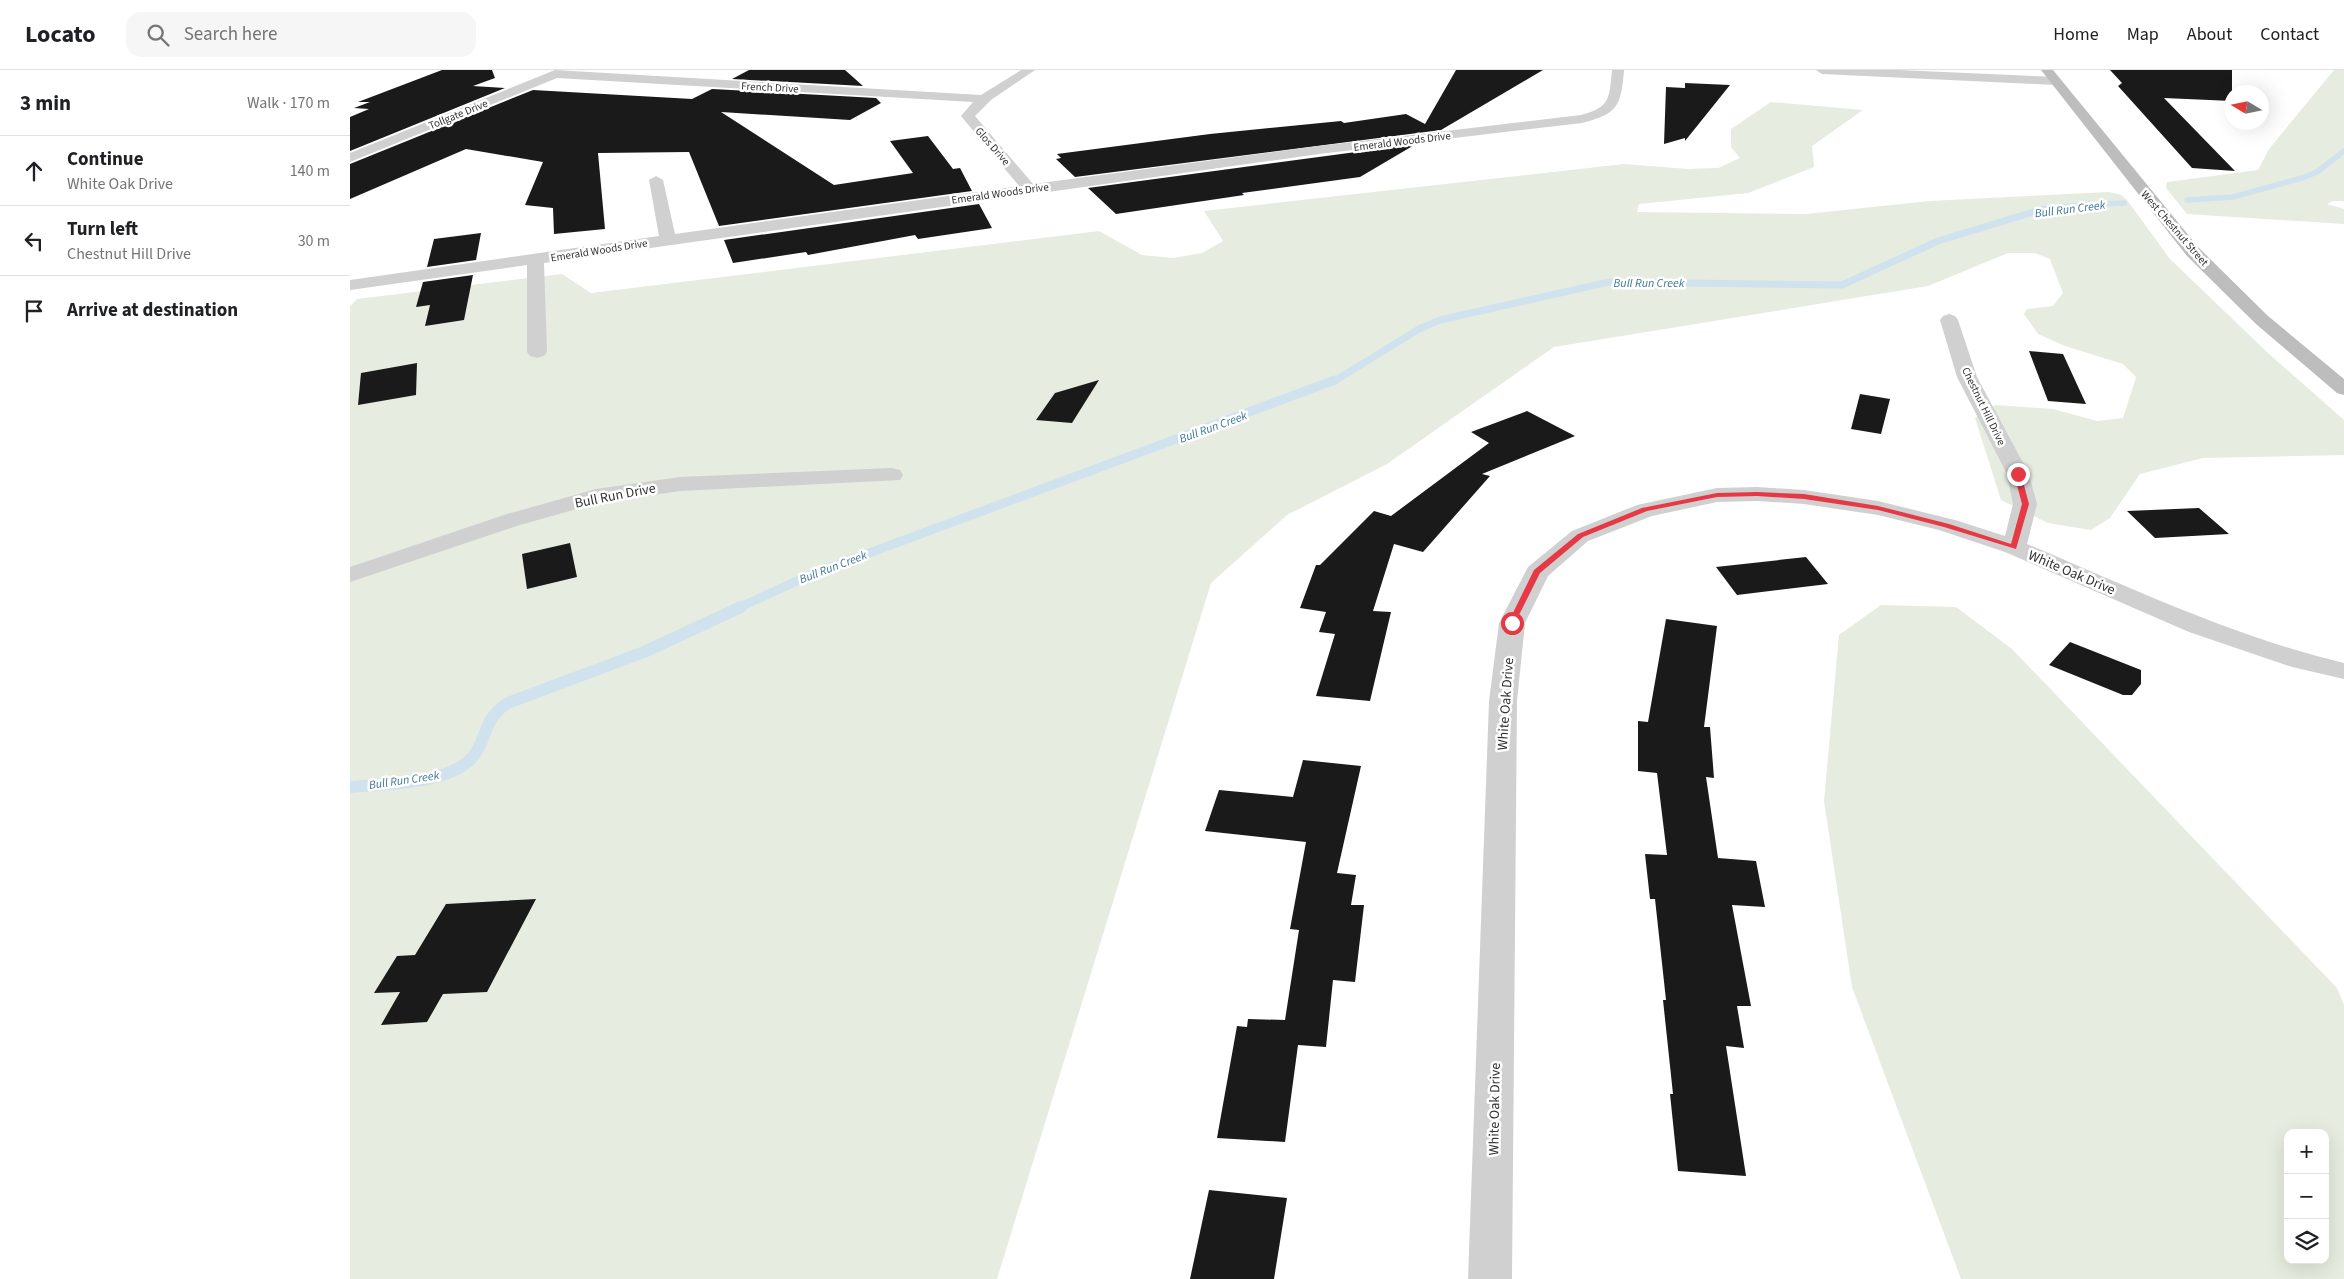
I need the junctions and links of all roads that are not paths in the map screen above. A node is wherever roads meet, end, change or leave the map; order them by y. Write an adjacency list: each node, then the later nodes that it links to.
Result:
1 (1029, 70): 6 (street, Glos Drive)
2 (1618, 70): 9 (street, Emerald Woods Drive)
3 (1822, 70): 5 (street)
4 (560, 72): 6 (street, French Drive); 7 (street, Tollgate Drive)
5 (2051, 76): 15 (main road, West Chestnut Street)
6 (985, 100): 9 (street, Glos Drive)
7 (350, 158)
8 (656, 180): 10 (street)
9 (1029, 188): 10 (street, Emerald Woods Drive)
10 (668, 239): 11 (street, Emerald Woods Drive)
11 (535, 260): 12 (street, Emerald Woods Drive); 14 (street)
12 (350, 285)
13 (1950, 320): 17 (street, Chestnut Hill Drive)
14 (537, 352)
15 (2344, 389)
16 (892, 475): 18 (street, Bull Run Drive)
17 (2014, 547): 19 (street, White Oak Drive); 20 (street, White Oak Drive)
18 (350, 575)
19 (2344, 671)
20 (1490, 1279)

